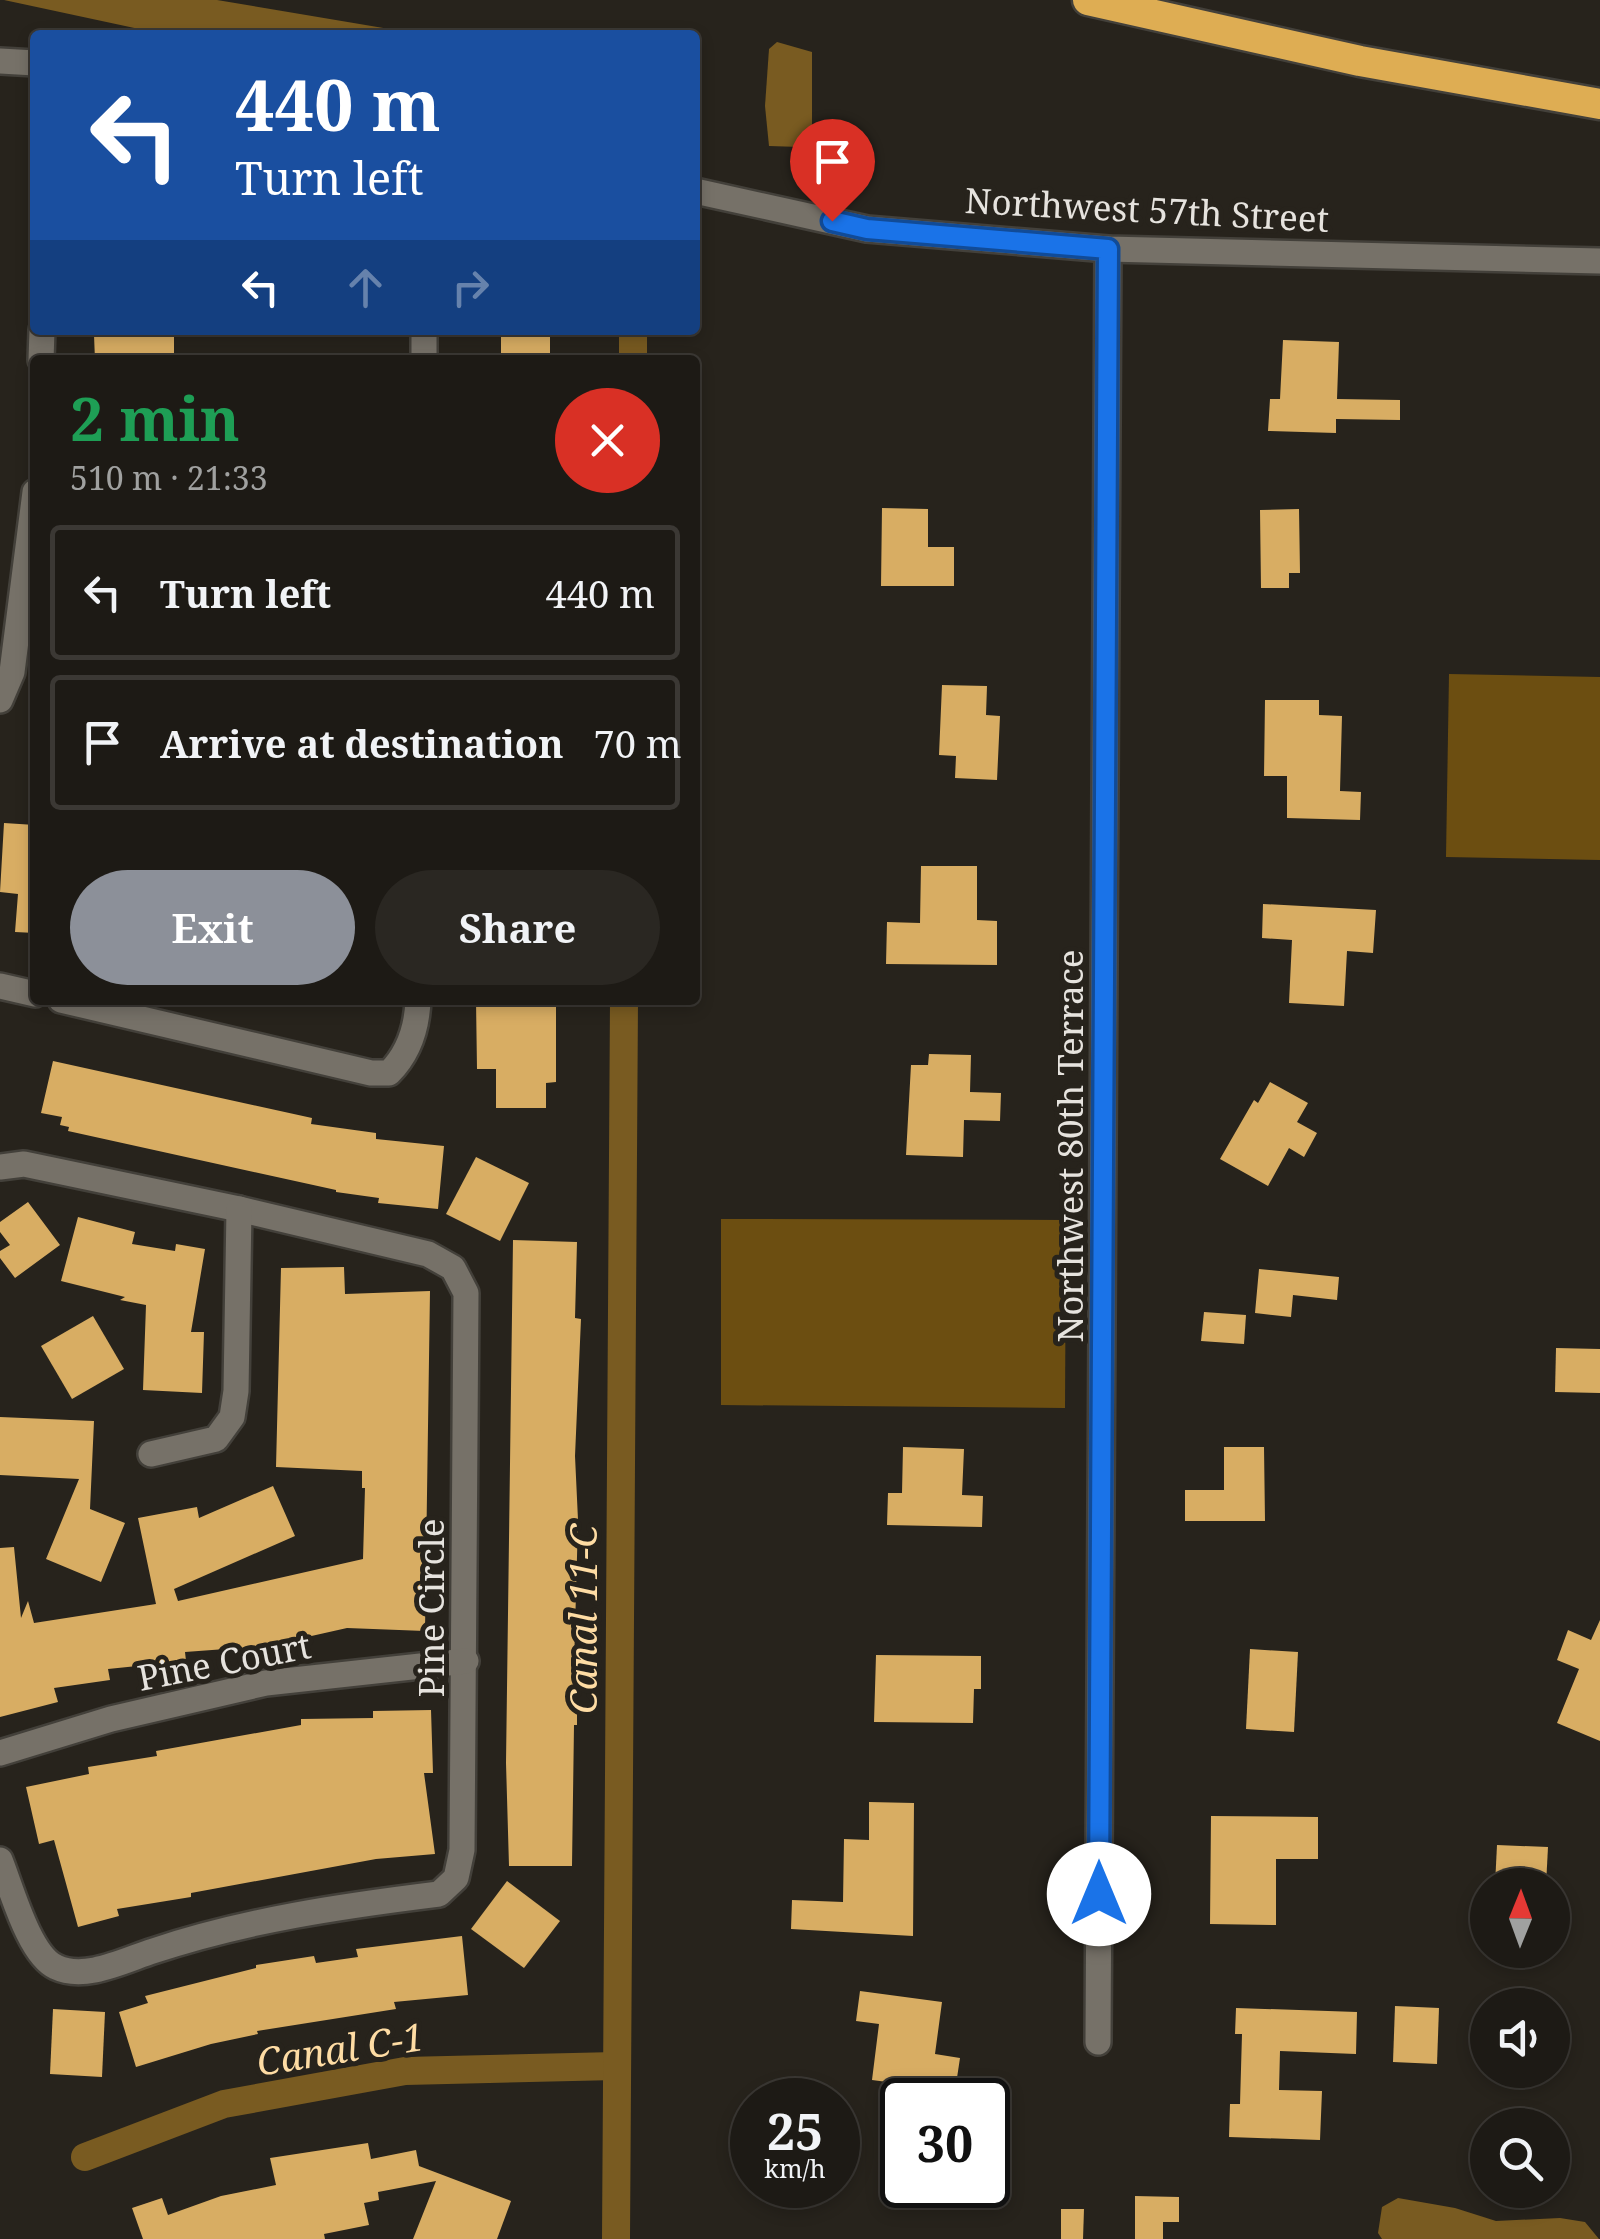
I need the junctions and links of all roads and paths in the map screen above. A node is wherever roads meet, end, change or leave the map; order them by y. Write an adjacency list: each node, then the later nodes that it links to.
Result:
1 (1088, 0): 4 (highway)
2 (0, 61): 3 (street)
3 (30, 63)
4 (1600, 104)
5 (700, 192): 6 (street, Northwest 57th Street)
6 (1108, 249): 7 (street, Northwest 57th Street); 21 (street, Northwest 80th Terrace)
7 (1600, 261)
8 (30, 523): 9 (street)
9 (6, 671): 10 (street)
10 (0, 700)
11 (0, 986): 12 (street)
12 (30, 993)
13 (83, 1005): 14 (street)
14 (417, 1005)
15 (0, 1167): 16 (street, Pine Circle)
16 (239, 1210): 17 (street); 18 (street, Pine Circle)
17 (151, 1454)
18 (466, 1661): 19 (street, Pine Court); 20 (street, Pine Circle)
19 (0, 1753)
20 (0, 1860)
21 (1098, 2042)

